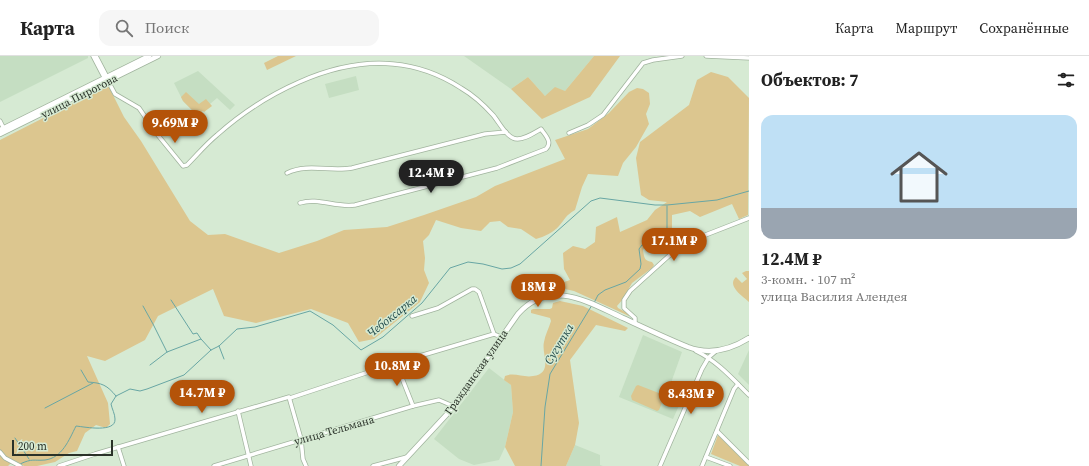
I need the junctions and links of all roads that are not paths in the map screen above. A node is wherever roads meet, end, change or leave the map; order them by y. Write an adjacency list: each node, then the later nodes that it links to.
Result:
1 (93, 56): 8 (street)
2 (96, 56): 8 (street)
3 (149, 56): 8 (main road, улица Пирогова)
4 (158, 56): 8 (main road, улица Пирогова)
5 (682, 56): 12 (street)
6 (706, 56): 7 (street)
7 (749, 58)
8 (107, 79): 10 (main road, улица Пирогова); 11 (street)
9 (0, 121): 10 (street)
10 (3, 130): 13 (main road, улица Пирогова)
11 (506, 132): 14 (street); 15 (street)
12 (569, 133)
13 (0, 134)
14 (287, 173)
15 (300, 203)
16 (749, 218): 18 (street)
17 (412, 316): 19 (street)
18 (635, 324): 20 (main road, Гражданская улица); 22 (main road, Гражданская улица)
19 (494, 334): 20 (street); 25 (street)
20 (501, 337): 30 (main road, Гражданская улица)
21 (749, 338): 23 (main road)
22 (694, 349): 23 (main road, Гражданская улица); 24 (street)
23 (716, 351): 24 (street)
24 (709, 357): 26 (street); 48 (street)
25 (396, 362): 28 (street); 29 (street)
26 (738, 384): 27 (street); 32 (street)
27 (749, 394)
28 (290, 398): 31 (street); 33 (street)
29 (413, 406): 30 (street, улица Тельмана); 33 (street, улица Тельмана)
30 (453, 406): 37 (main road, Гражданская улица)
31 (238, 411): 34 (street); 36 (street)
32 (717, 431): 38 (street); 39 (street)
33 (300, 439): 36 (street, улица Тельмана); 45 (street)
34 (118, 447): 41 (street); 42 (street)
35 (0, 452): 40 (street)
36 (249, 456): 43 (street, улица Тельмана); 44 (street)
37 (408, 456): 46 (street); 47 (main road, Гражданская улица)
38 (706, 457): 49 (street); 50 (street)
39 (749, 464)
40 (19, 465)
41 (59, 466)
42 (124, 466)
43 (214, 466)
44 (251, 466)
45 (306, 466)
46 (373, 466)
47 (399, 466)
48 (660, 466)
49 (702, 466)
50 (730, 466)

